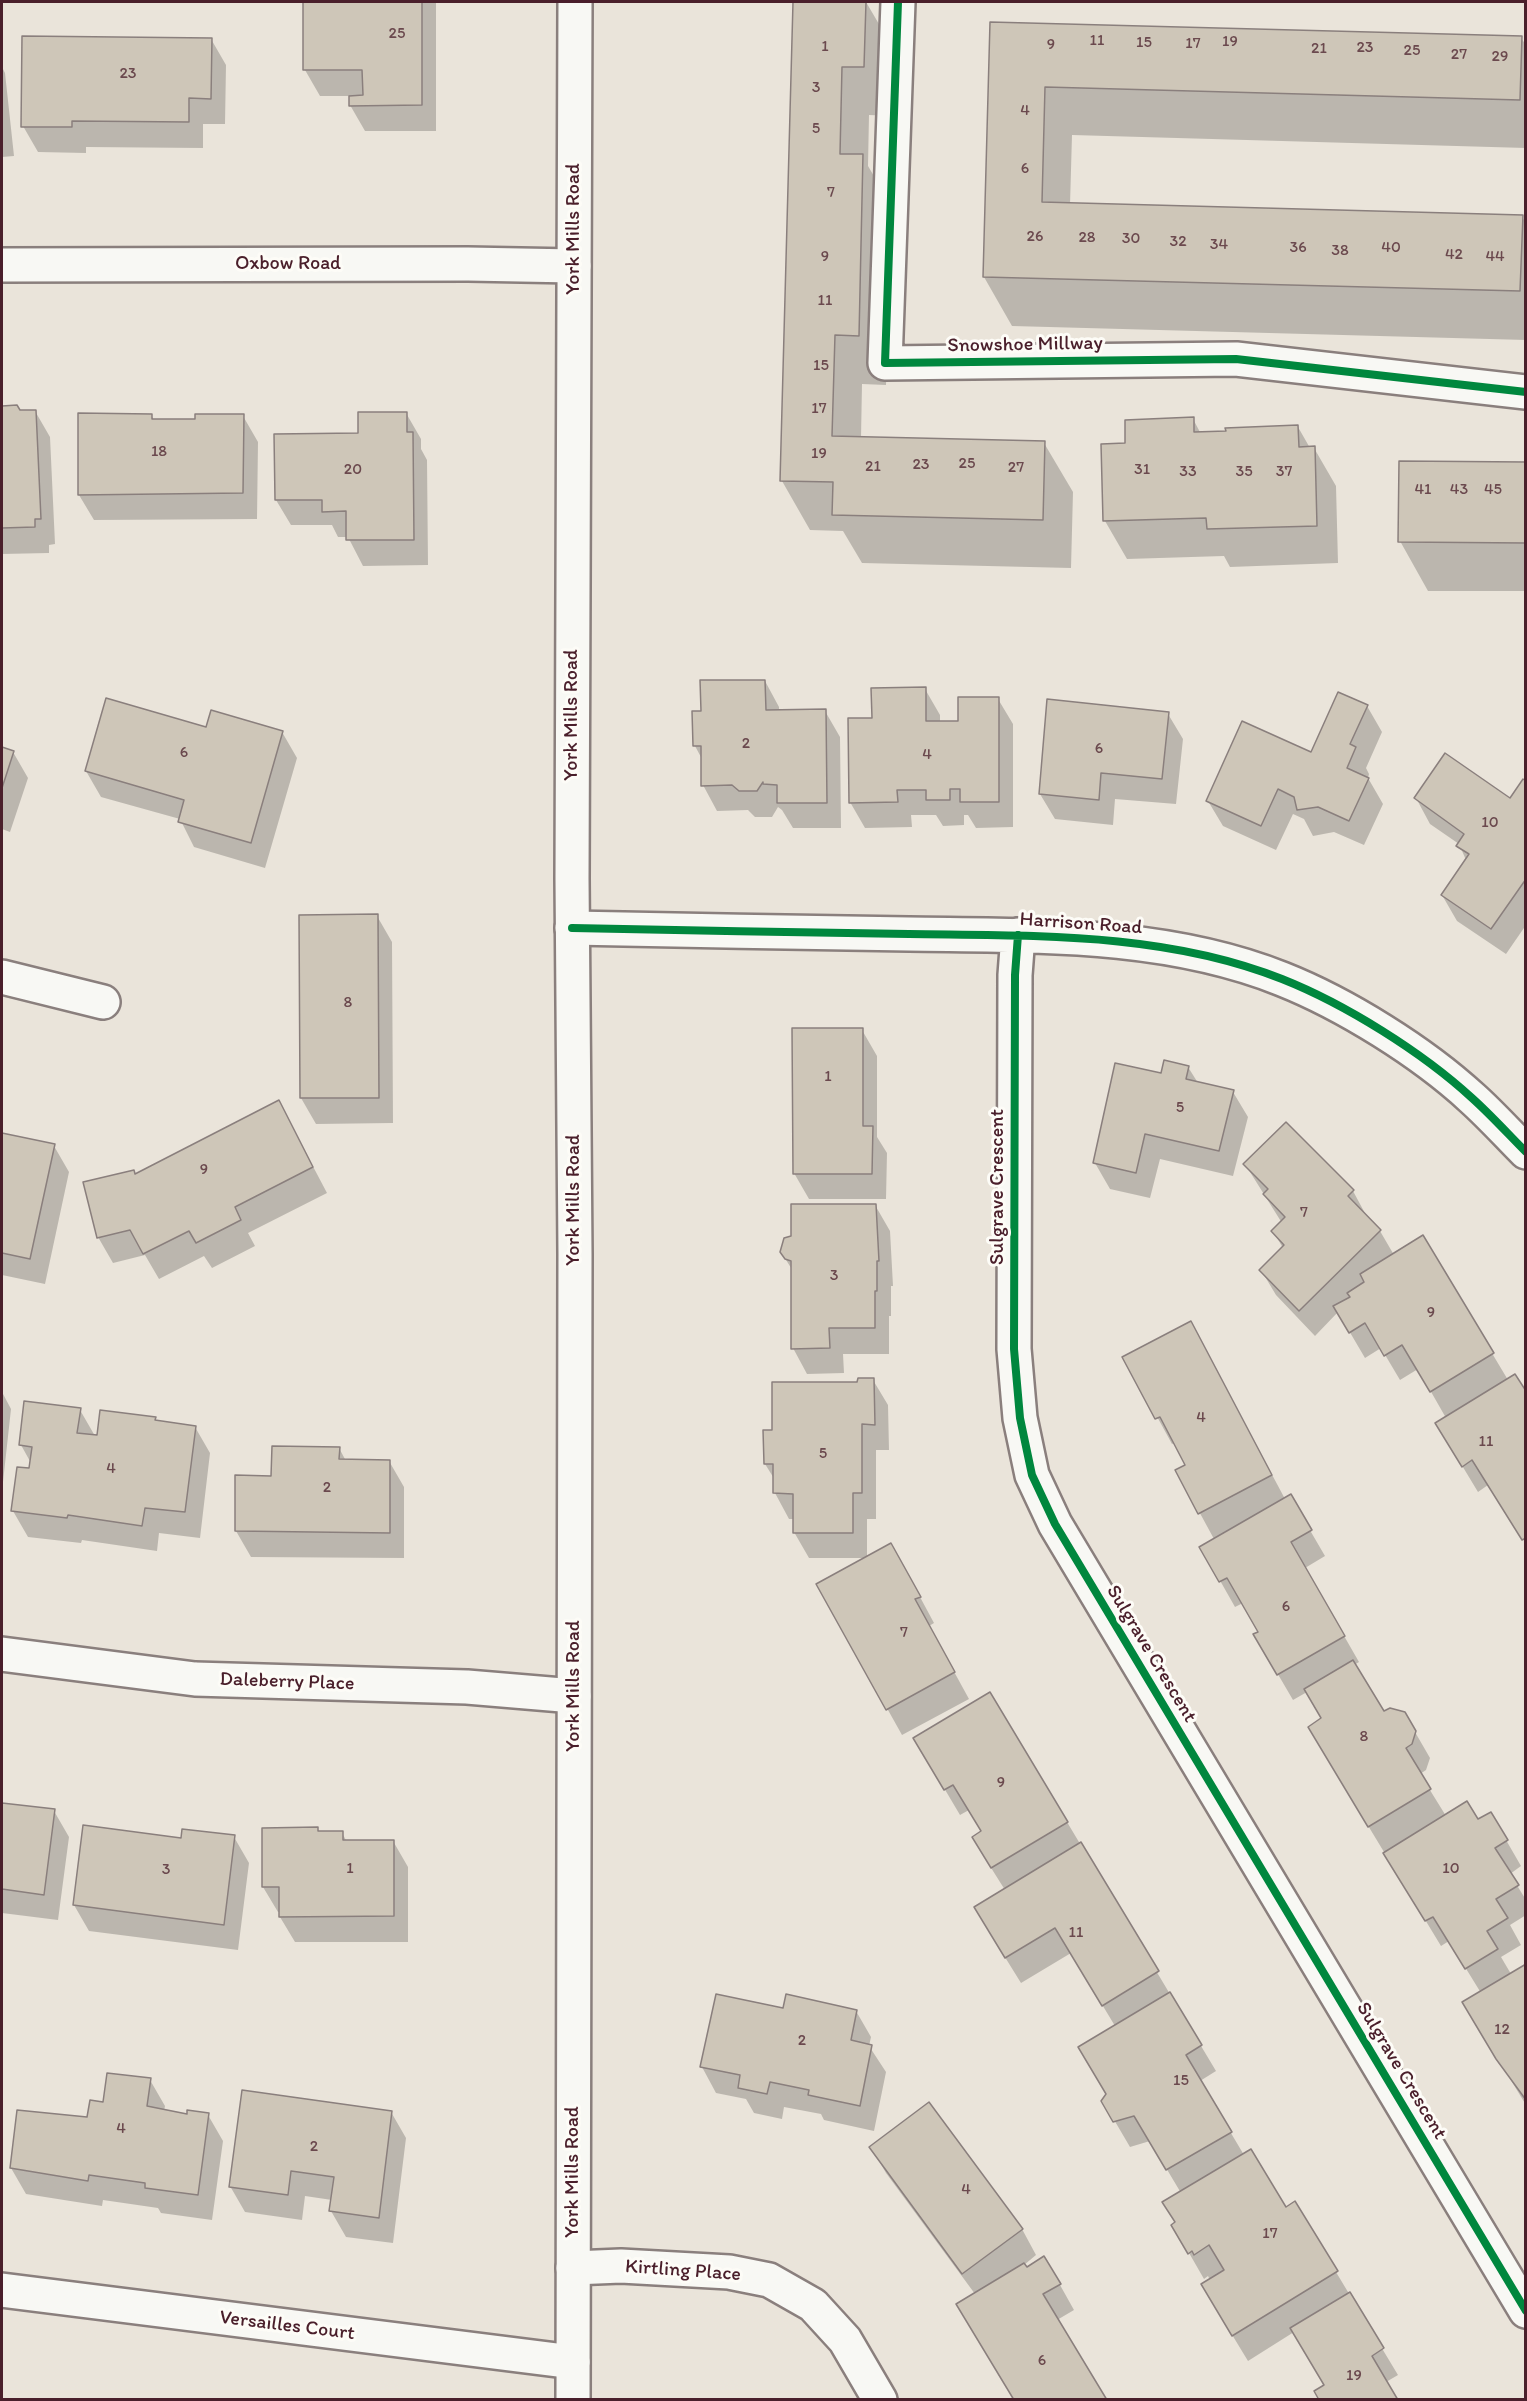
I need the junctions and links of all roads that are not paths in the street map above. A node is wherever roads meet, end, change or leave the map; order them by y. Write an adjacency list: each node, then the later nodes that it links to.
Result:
1 (575, 2): 4 (street, York Mills Road)
2 (898, 2): 5 (street, Snowshoe Millway)
3 (2, 265): 4 (street, Oxbow Road)
4 (574, 266): 6 (street, York Mills Road)
5 (1526, 392)
6 (572, 928): 7 (street, Harrison Road); 12 (street, York Mills Road)
7 (1018, 935): 10 (street, Harrison Road); 15 (street, Sulgrave Crescent)
8 (2, 977): 9 (street)
9 (103, 1002)
10 (1526, 1152)
11 (2, 1654): 12 (street, Daleberry Place)
12 (574, 1696): 13 (street, York Mills Road)
13 (573, 2268): 16 (street, York Mills Road); 18 (street, Kirtling Place)
14 (2, 2290): 16 (street, Versailles Court)
15 (1526, 2311)
16 (573, 2362): 17 (street, York Mills Road)
17 (573, 2400)
18 (880, 2400)

